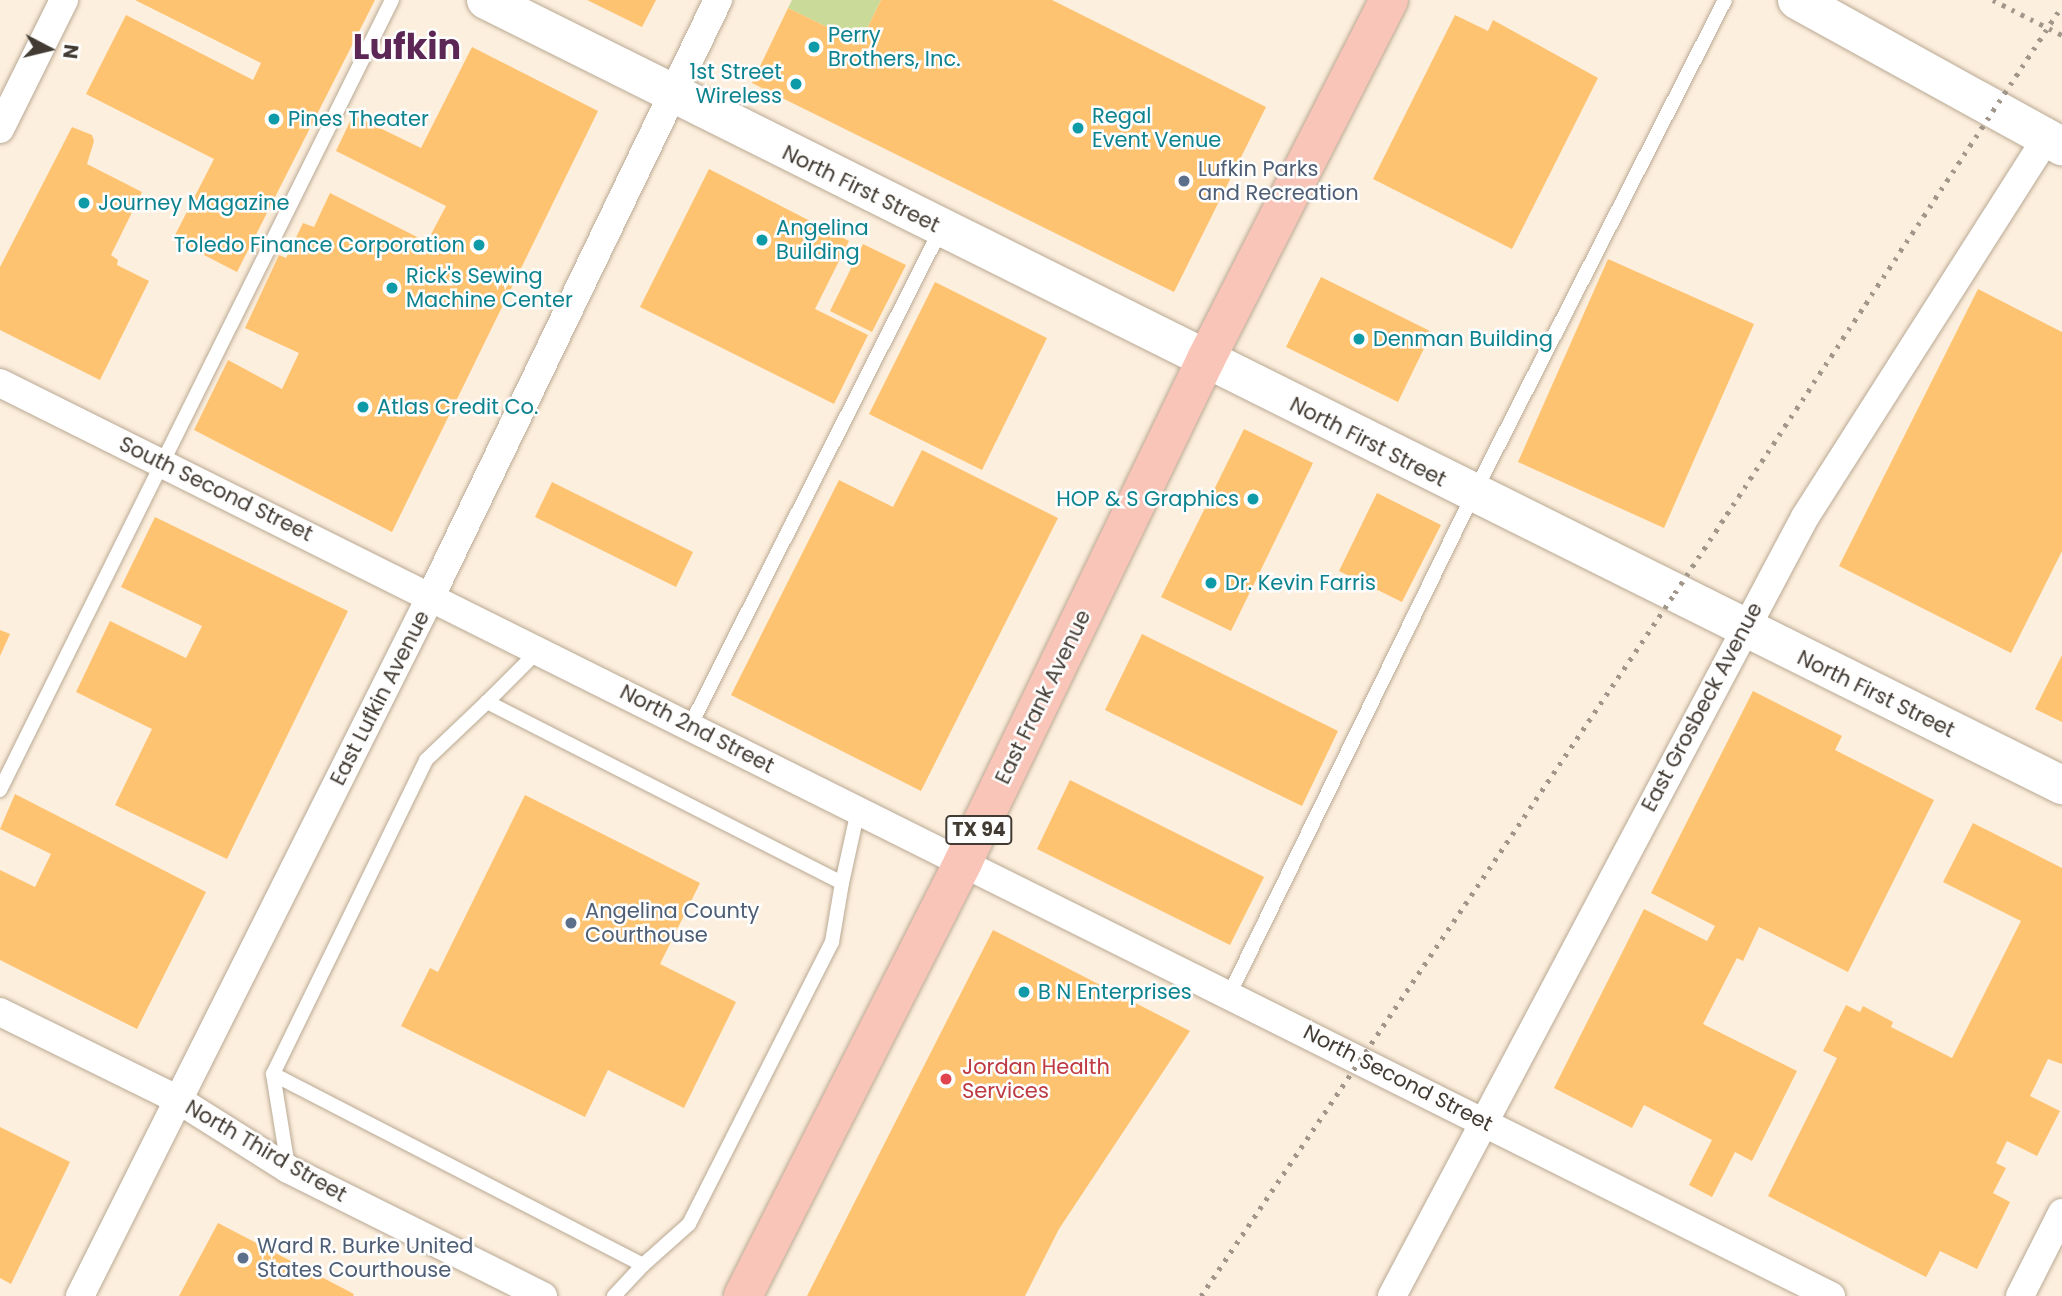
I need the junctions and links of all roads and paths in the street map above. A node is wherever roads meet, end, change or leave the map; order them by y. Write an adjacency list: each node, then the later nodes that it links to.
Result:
1 (64, 0): 9 (street)
2 (392, 0): 14 (lane)
3 (486, 0): 8 (main road, North First Street)
4 (718, 0): 8 (street, East Lufkin Avenue)
5 (1389, 0): 12 (main road, TX 94)
6 (1725, 0): 15 (lane)
7 (1797, 0): 10 (main road)
8 (675, 97): 11 (main road, North First Street); 16 (street, East Lufkin Avenue)
9 (0, 130)
10 (2054, 142): 17 (street, East Grosbeck Avenue)
11 (941, 228): 12 (main road, North First Street); 20 (lane)
12 (1206, 359): 15 (main road, North First Street); 24 (main road, East Frank Avenue / TX 94)
13 (0, 383): 14 (street, South Second Street)
14 (161, 462): 16 (street, South Second Street); 22 (lane)
15 (1473, 495): 17 (main road, North First Street); 26 (lane)
16 (431, 596): 18 (street, North 2nd Street); 29 (street, East Lufkin Avenue)
17 (1743, 628): 21 (main road, North First Street); 30 (street, East Grosbeck Avenue)
18 (539, 650): 19 (lane); 20 (street, North 2nd Street)
19 (486, 702): 25 (lane); 28 (lane)
20 (690, 726): 23 (street, North 2nd Street)
21 (2062, 785)
22 (0, 790)
23 (858, 810): 24 (street, North 2nd Street); 25 (lane)
24 (963, 862): 26 (street, North Second Street); 37 (main road, East Frank Avenue / TX 94)
25 (842, 883): 33 (lane)
26 (1230, 993): 30 (street, North Second Street)
27 (0, 1012): 29 (street, North Third Street)
28 (273, 1074): 31 (lane); 33 (lane)
29 (177, 1099): 31 (street, North Third Street); 34 (street, East Lufkin Avenue)
30 (1482, 1121): 38 (street, East Grosbeck Avenue); 39 (street, North Second Street)
31 (288, 1169): 35 (street, North Third Street)
32 (2062, 1213): 40 (street)
33 (643, 1265): 36 (lane)
34 (80, 1296)
35 (543, 1296)
36 (614, 1296)
37 (743, 1296)
38 (1392, 1296)
39 (1831, 1296)
40 (2020, 1296)

